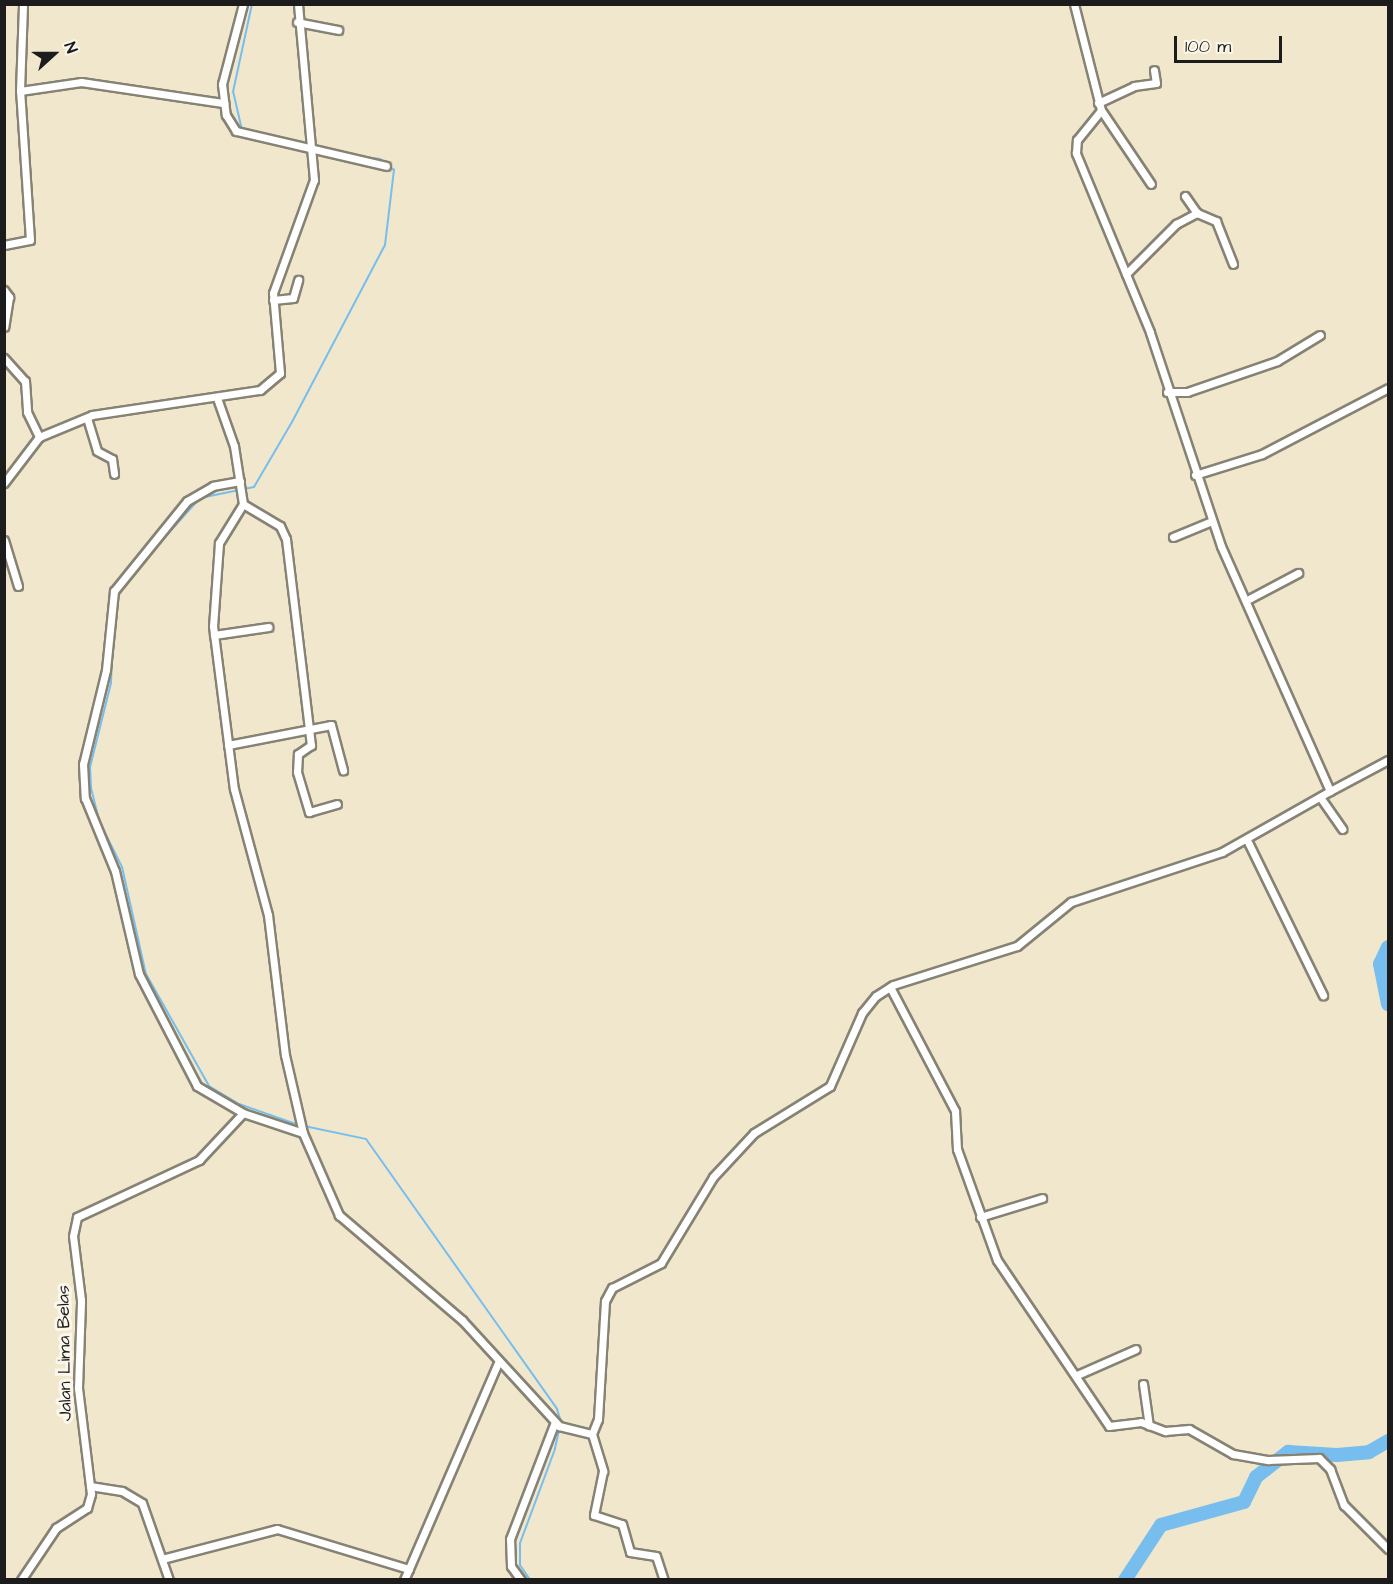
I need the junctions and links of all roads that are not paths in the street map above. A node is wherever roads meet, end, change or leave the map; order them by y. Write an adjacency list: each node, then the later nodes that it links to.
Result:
1 (23, 4): 8 (street)
2 (243, 4): 9 (street)
3 (298, 4): 5 (street)
4 (1074, 4): 10 (street)
5 (297, 22): 6 (street); 11 (street)
6 (338, 30)
7 (1154, 70): 10 (street)
8 (20, 91): 9 (street); 16 (street)
9 (224, 103): 11 (street)
10 (1099, 106): 13 (street); 18 (street)
11 (310, 150): 12 (street); 21 (street)
12 (386, 166)
13 (1151, 184)
14 (1185, 196): 15 (street)
15 (1197, 213): 17 (street); 18 (street)
16 (4, 245)
17 (1233, 264)
18 (1126, 274): 26 (street)
19 (298, 279): 21 (street)
20 (4, 290): 22 (street)
21 (273, 300): 27 (street)
22 (4, 327)
23 (1320, 335): 26 (street)
24 (4, 358): 29 (street)
25 (1389, 388): 31 (street)
26 (1167, 392): 31 (street)
27 (217, 398): 28 (street); 33 (street)
28 (87, 418): 29 (street); 30 (street)
29 (39, 437): 32 (street)
30 (114, 474)
31 (1195, 475): 35 (street)
32 (4, 483)
33 (240, 483): 34 (street); 54 (street)
34 (242, 502): 42 (street); 43 (street)
35 (1212, 521): 36 (street); 40 (street)
36 (1173, 537)
37 (4, 540): 39 (street)
38 (1298, 573): 40 (street)
39 (18, 586)
40 (1247, 600): 47 (street)
41 (268, 627): 42 (street)
42 (214, 634): 44 (street)
43 (310, 729): 44 (street); 46 (street); 49 (street)
44 (228, 745): 55 (street)
45 (1389, 760): 47 (street)
46 (343, 770)
47 (1330, 791): 48 (street)
48 (1320, 796): 50 (street); 51 (street)
49 (337, 804)
50 (1342, 829)
51 (1247, 840): 52 (street); 53 (street)
52 (890, 987): 57 (street); 64 (street)
53 (1323, 995)
54 (243, 1113): 55 (street); 65 (street, Jalan Lima Belas)
55 (303, 1131): 59 (street)
56 (1042, 1198): 57 (street)
57 (980, 1217): 60 (street)
58 (1136, 1349): 60 (street)
59 (498, 1363): 62 (street); 68 (street)
60 (1077, 1375): 63 (street)
61 (1143, 1384): 63 (street)
62 (560, 1426): 64 (street); 72 (street)
63 (1149, 1426): 66 (street)
64 (592, 1434): 73 (street)
65 (90, 1486): 67 (street); 69 (street, Jalan Lima Belas)
66 (1389, 1549)
67 (162, 1558): 68 (street); 70 (street)
68 (409, 1569): 71 (street)
69 (21, 1580)
70 (169, 1580)
71 (404, 1580)
72 (522, 1580)
73 (664, 1580)

